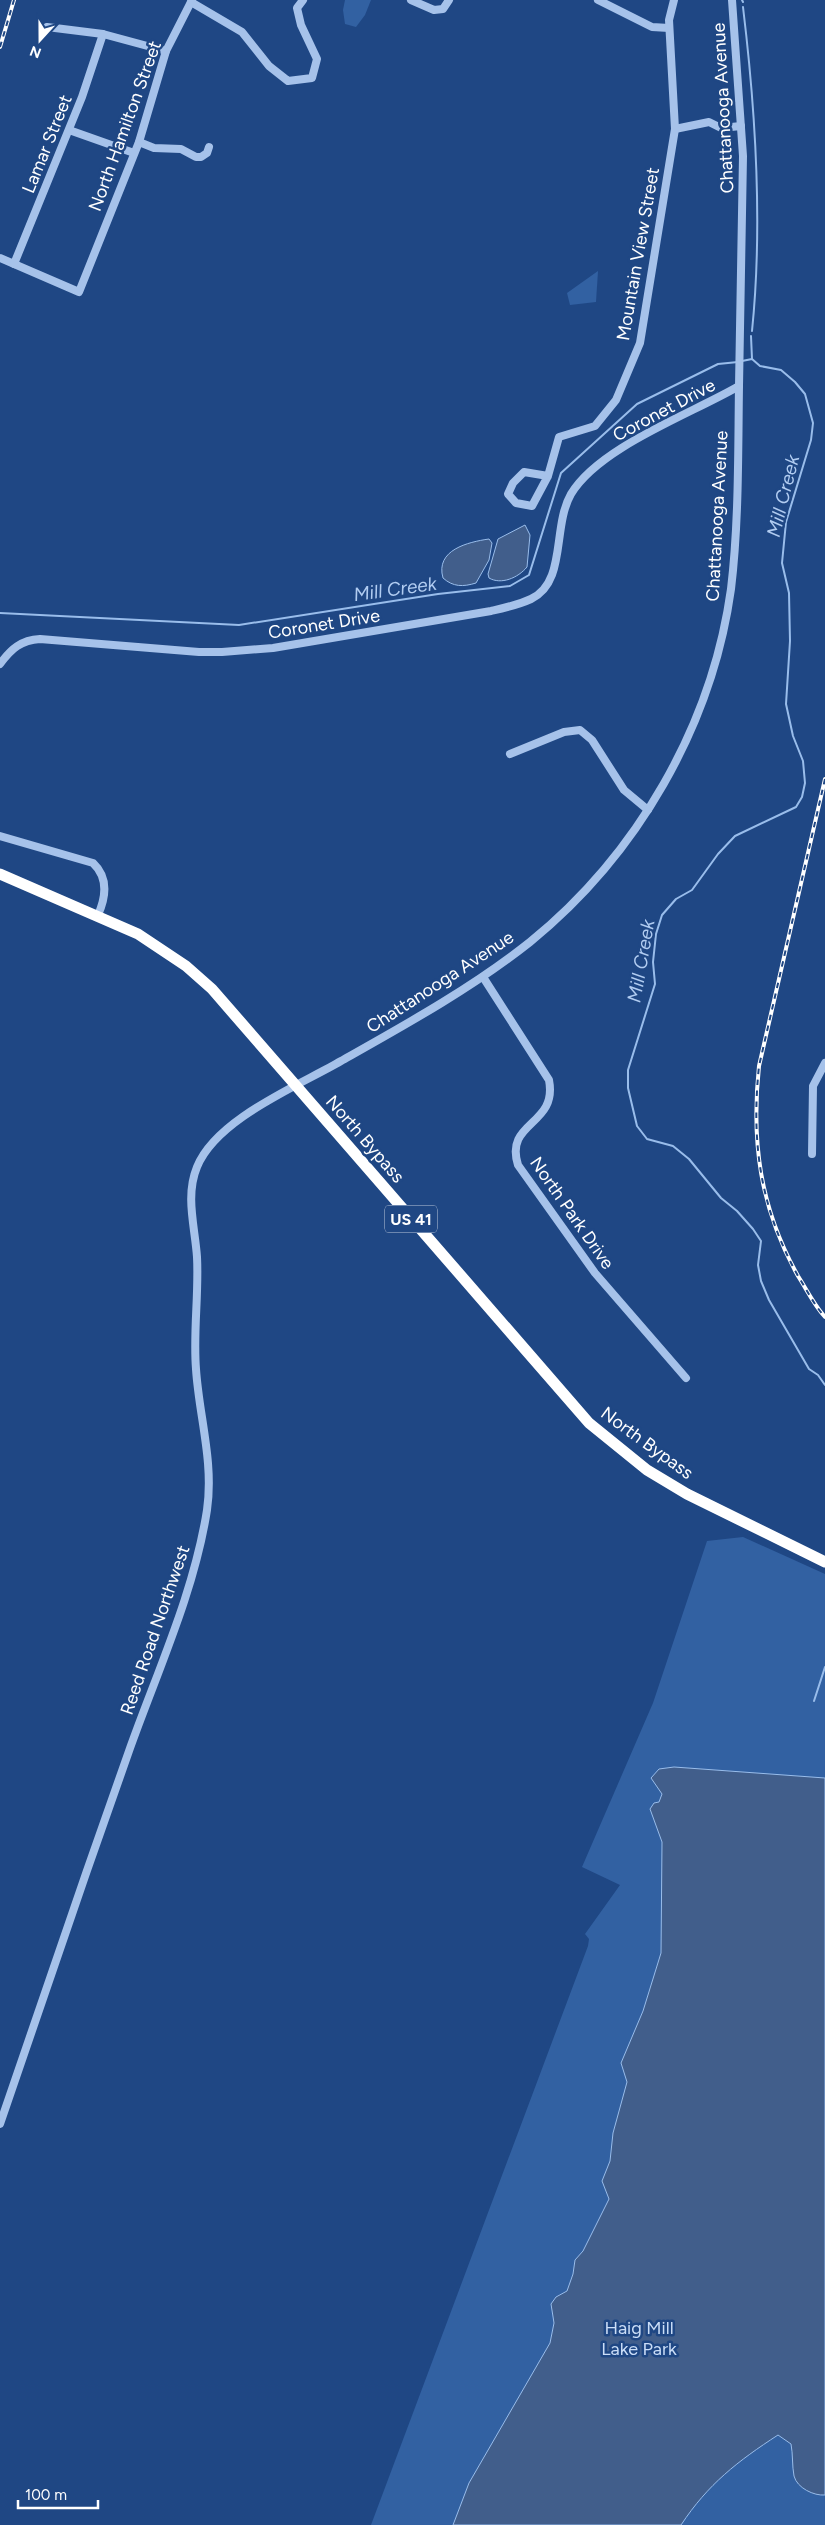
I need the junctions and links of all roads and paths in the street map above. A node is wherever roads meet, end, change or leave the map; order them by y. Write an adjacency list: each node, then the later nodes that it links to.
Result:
1 (303, 0): 7 (street)
2 (411, 0): 3 (street)
3 (449, 0)
4 (598, 0): 9 (street)
5 (674, 0): 9 (street, Mountain View Street)
6 (732, 0): 12 (street, Chattanooga Avenue)
7 (192, 1): 11 (street, North Hamilton Street)
8 (47, 27): 10 (street)
9 (669, 28): 13 (street, Mountain View Street)
10 (103, 34): 11 (street); 14 (street, Lamar Street)
11 (166, 51): 15 (street, North Hamilton Street)
12 (741, 126): 13 (street); 20 (street, Chattanooga Avenue)
13 (675, 129): 22 (street, Mountain View Street)
14 (69, 130): 17 (street); 19 (street, Lamar Street)
15 (139, 142): 16 (street); 17 (street, North Hamilton Street)
16 (209, 147)
17 (134, 153): 19 (street, North Hamilton Street)
18 (0, 258): 19 (street)
19 (14, 264)
20 (740, 335): 21 (street, Coronet Drive)
21 (739, 386): 23 (street, Coronet Drive); 25 (street, Chattanooga Avenue)
22 (548, 476): 22 (street, Mountain View Street)
23 (0, 664)
24 (510, 754): 25 (street)
25 (648, 810): 29 (street, Chattanooga Avenue)
26 (0, 836): 28 (street)
27 (0, 874): 28 (highway, North Bypass / US 41)
28 (98, 915): 31 (highway, North Bypass / US 41)
29 (484, 977): 31 (street, Chattanooga Avenue); 33 (street, North Park Drive)
30 (825, 1063): 32 (street)
31 (297, 1087): 34 (highway, North Bypass / US 41); 35 (street, Reed Road Northwest)
32 (812, 1154)
33 (686, 1378)
34 (825, 1562)
35 (0, 2124)

